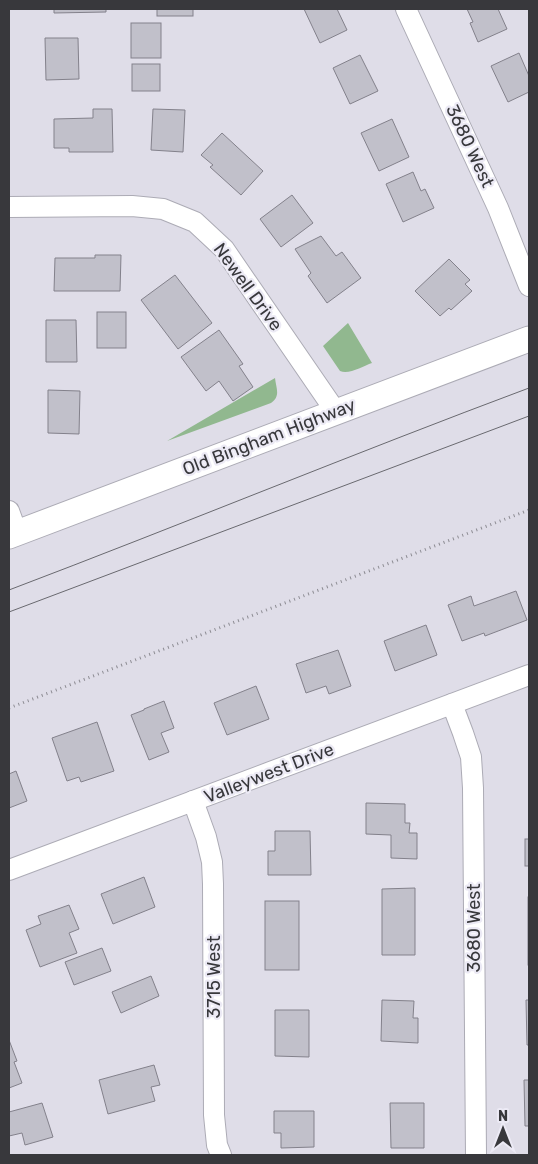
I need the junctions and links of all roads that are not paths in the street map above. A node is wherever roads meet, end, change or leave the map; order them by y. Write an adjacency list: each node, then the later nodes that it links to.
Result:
1 (406, 9): 3 (street, 3680 West)
2 (9, 207): 5 (street, Newell Drive)
3 (529, 286)
4 (529, 339): 5 (street, Old Bingham Highway)
5 (336, 412): 6 (street, Old Bingham Highway)
6 (11, 526)
7 (529, 675): 8 (street, Valleywest Drive)
8 (452, 704): 9 (street, Valleywest Drive); 12 (street, 3680 West)
9 (193, 801): 10 (street, Valleywest Drive); 11 (street, 3715 West)
10 (9, 870)
11 (221, 1155)
12 (476, 1155)

